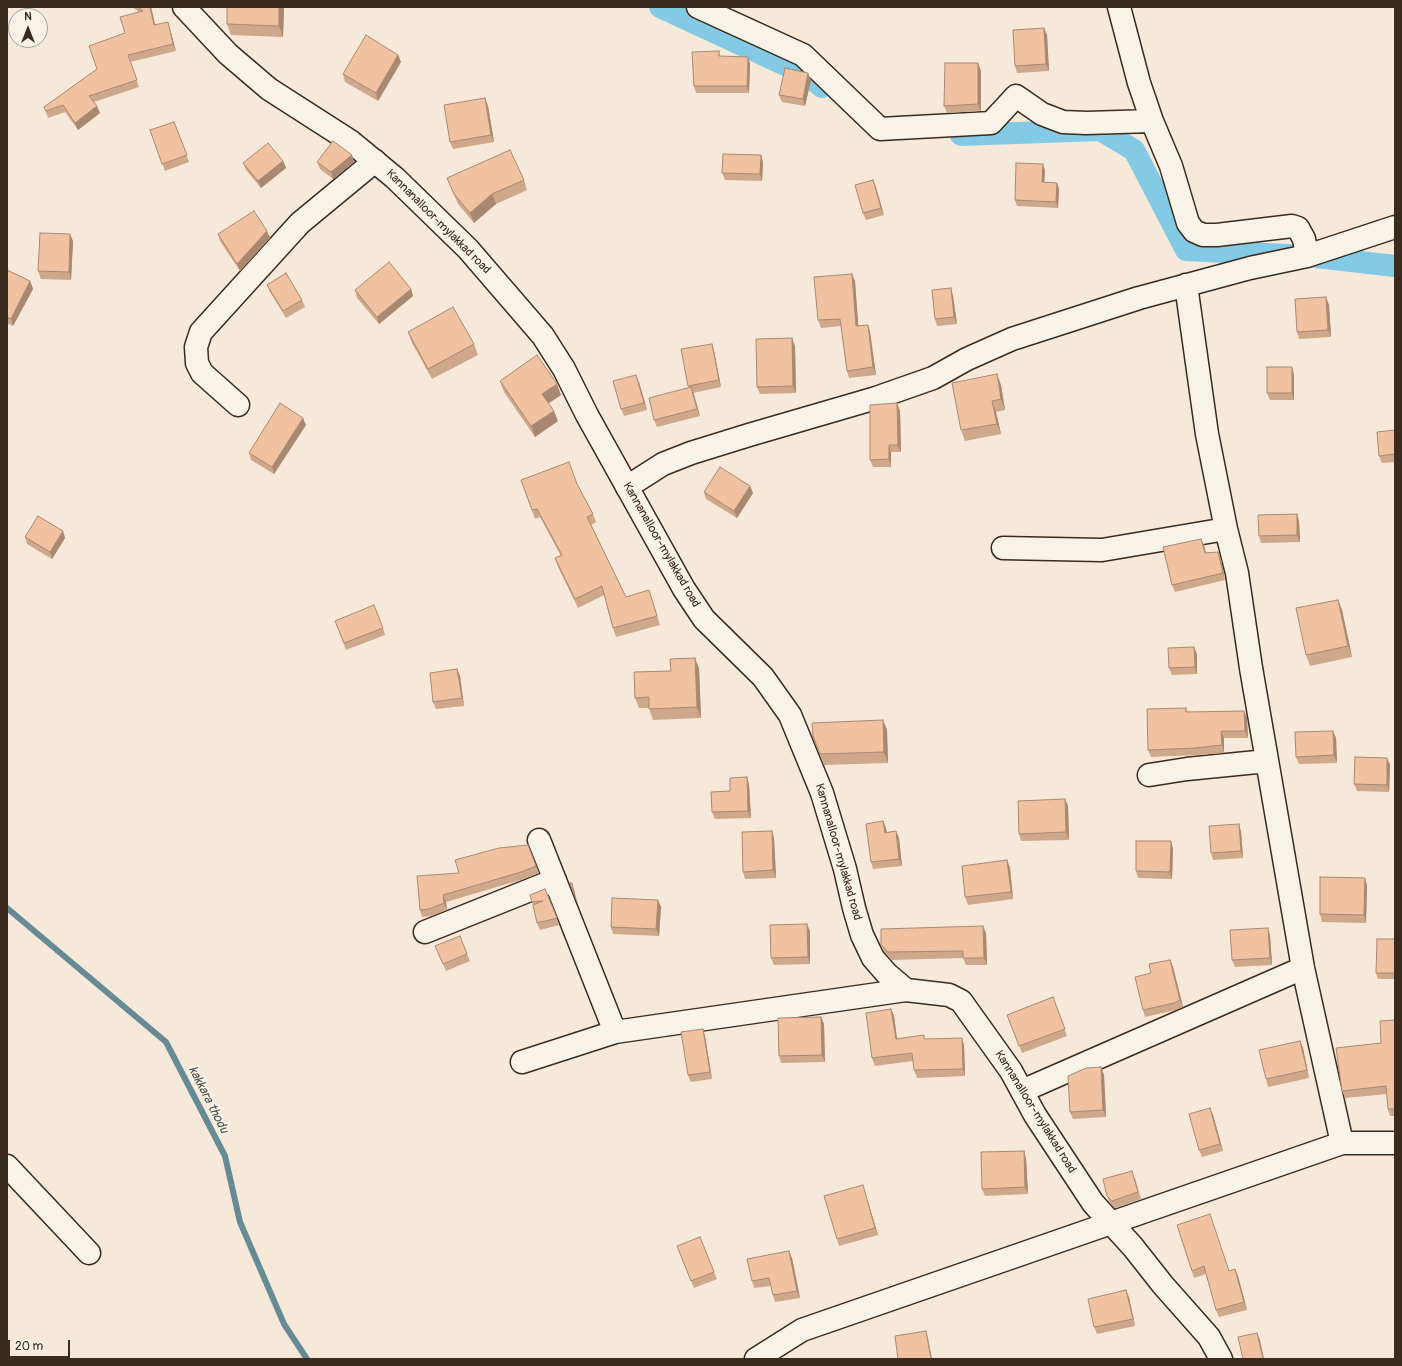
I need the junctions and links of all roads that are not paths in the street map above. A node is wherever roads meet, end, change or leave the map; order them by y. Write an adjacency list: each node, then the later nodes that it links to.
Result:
1 (184, 7): 5 (street, Kannanalloor-mylakkad road)
2 (698, 7): 4 (street)
3 (1119, 7): 4 (street)
4 (1152, 121): 7 (street)
5 (375, 161): 9 (street); 10 (street, Kannanalloor-mylakkad road)
6 (1395, 227): 7 (street)
7 (1307, 256): 8 (street)
8 (1186, 285): 10 (street); 11 (street)
9 (238, 405)
10 (627, 487): 19 (street, Kannanalloor-mylakkad road)
11 (1226, 529): 12 (street); 13 (street)
12 (1003, 548)
13 (1267, 761): 14 (street); 18 (street)
14 (1149, 775)
15 (539, 840): 16 (street)
16 (555, 880): 17 (street); 20 (street)
17 (425, 932)
18 (1303, 968): 22 (street); 23 (street)
19 (906, 990): 20 (street); 22 (street, Kannanalloor-mylakkad road)
20 (615, 1032): 21 (street)
21 (522, 1062)
22 (1022, 1091): 26 (street, Kannanalloor-mylakkad road)
23 (1342, 1143): 24 (street); 26 (street)
24 (1395, 1143)
25 (7, 1166): 27 (street)
26 (1110, 1224): 28 (street); 29 (street, Kannanalloor-mylakkad road)
27 (89, 1253)
28 (756, 1359)
29 (1221, 1359)

